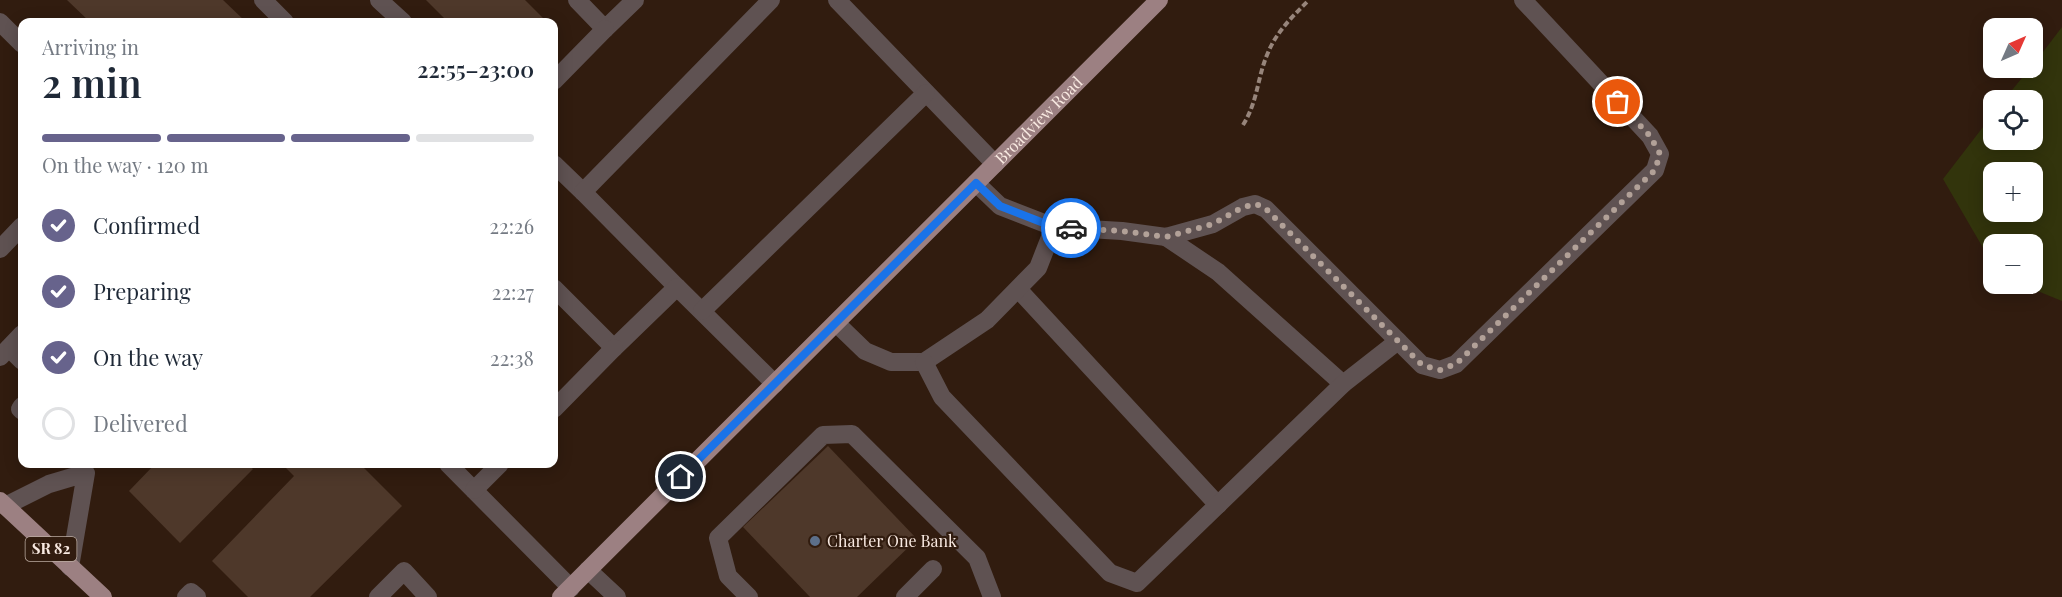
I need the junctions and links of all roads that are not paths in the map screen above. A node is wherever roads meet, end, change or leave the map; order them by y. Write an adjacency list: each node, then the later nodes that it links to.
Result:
1 (263, 0): 9 (lane)
2 (379, 0): 10 (lane)
3 (577, 0): 12 (lane)
4 (635, 0): 12 (lane)
5 (771, 0): 19 (lane)
6 (837, 0): 15 (lane)
7 (1159, 0): 16 (main road, Broadview Road)
8 (1523, 0): 30 (lane)
9 (281, 18)
10 (399, 18)
11 (0, 22): 13 (lane)
12 (605, 30): 14 (lane)
13 (18, 40)
14 (558, 77)
15 (926, 93): 16 (lane); 27 (lane)
16 (995, 164): 18 (main road, Broadview Road)
17 (558, 168): 19 (lane)
18 (976, 183): 20 (lane); 28 (main road, Broadview Road)
19 (583, 192): 24 (lane)
20 (1054, 227): 22 (lane); 25 (lane)
21 (18, 230): 23 (lane)
22 (1166, 237): 30 (lane); 35 (lane)
23 (0, 249)
24 (677, 286): 27 (lane); 31 (lane)
25 (1018, 289): 33 (lane); 43 (lane)
26 (558, 292): 31 (lane)
27 (702, 311): 34 (lane)
28 (836, 323): 33 (lane); 34 (main road, Broadview Road)
29 (18, 338): 32 (lane)
30 (1398, 341): 35 (lane)
31 (614, 348): 36 (lane)
32 (5, 352)
33 (924, 362): 43 (lane)
34 (775, 384): 46 (main road, Broadview Road)
35 (1343, 384): 43 (lane)
36 (558, 406)
37 (84, 468): 42 (lane)
38 (86, 468): 44 (lane)
39 (451, 468): 41 (lane)
40 (496, 468): 41 (lane)
41 (474, 490): 47 (lane)
42 (2, 503): 44 (main road, SR 82)
43 (1218, 505)
44 (70, 567): 48 (main road, SR 82)
45 (933, 569): 55 (lane)
46 (588, 570): 47 (main road, Broadview Road); 53 (lane)
47 (566, 592)
48 (103, 597)
49 (186, 597): 50 (lane)
50 (197, 597)
51 (378, 597): 52 (lane)
52 (428, 597)
53 (617, 597)
54 (749, 597): 56 (lane)
55 (905, 597)
56 (992, 597)

